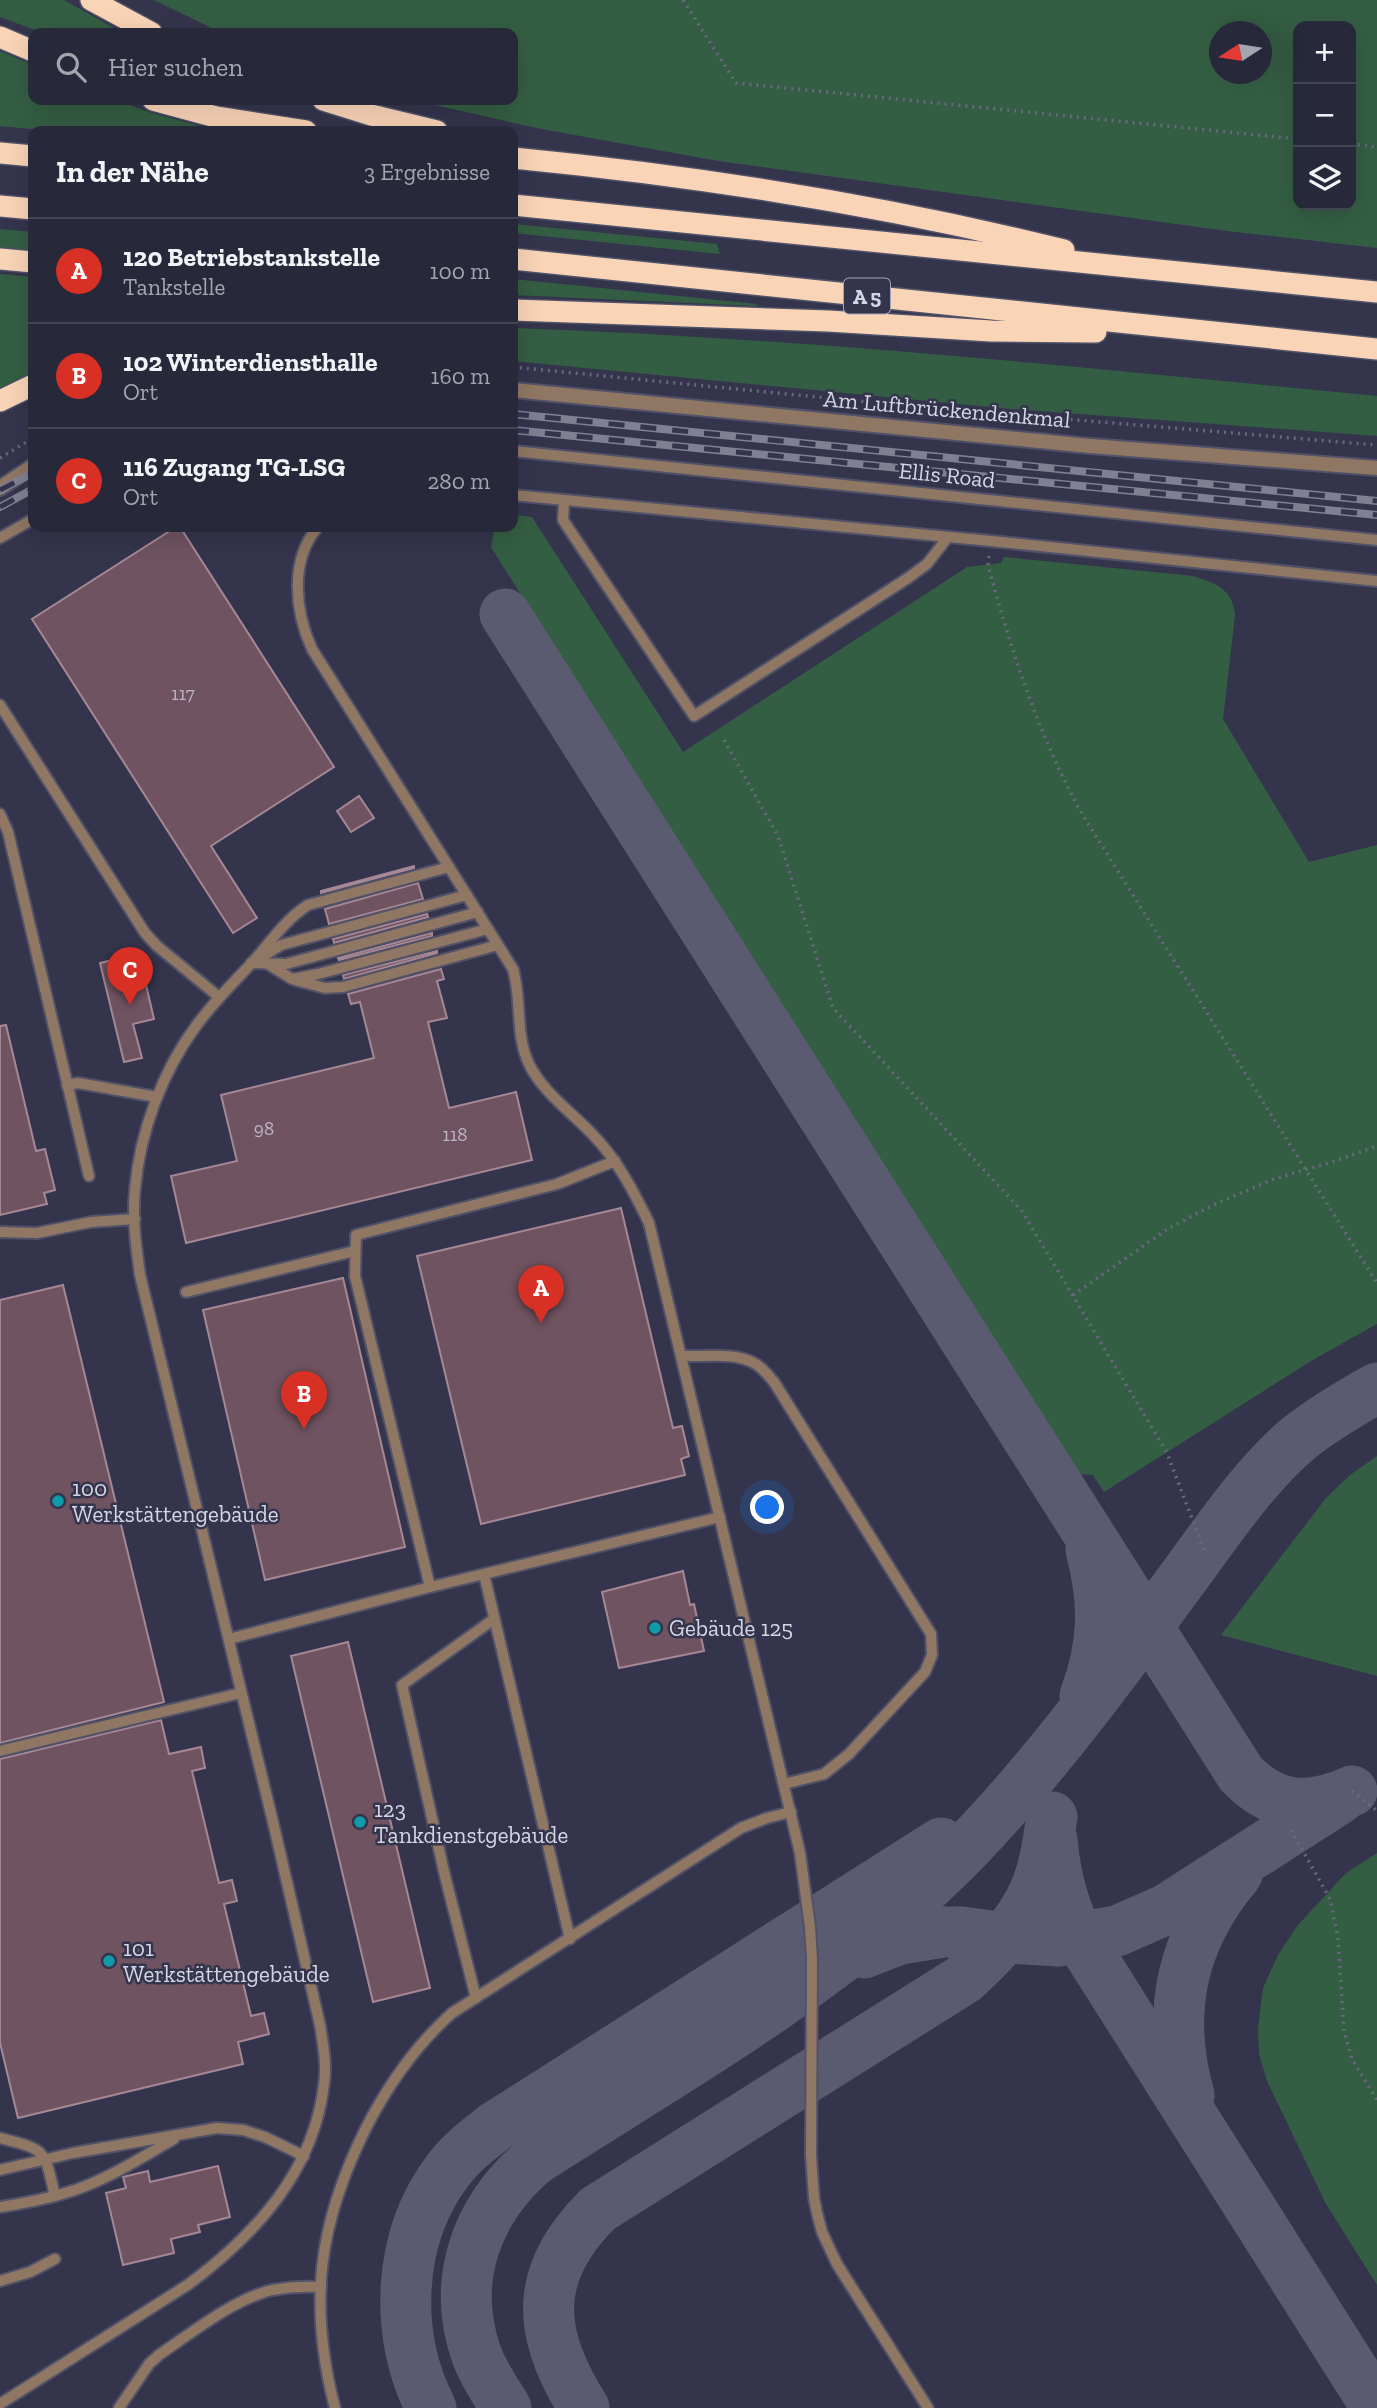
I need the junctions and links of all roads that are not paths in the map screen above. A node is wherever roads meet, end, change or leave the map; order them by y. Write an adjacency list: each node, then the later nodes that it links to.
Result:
1 (91, 0): 2 (highway)
2 (143, 28)
3 (0, 37): 4 (highway)
4 (28, 49)
5 (172, 105): 7 (highway)
6 (339, 105): 8 (highway)
7 (274, 126)
8 (416, 126)
9 (518, 151): 13 (highway)
10 (0, 153): 11 (highway)
11 (28, 156)
12 (518, 159): 13 (highway)
13 (571, 164): 20 (highway)
14 (0, 206): 16 (highway)
15 (518, 206): 20 (highway)
16 (28, 209)
17 (0, 259): 19 (highway)
18 (518, 260): 23 (highway, A 5)
19 (28, 262)
20 (1138, 268): 21 (highway)
21 (1377, 292)
22 (518, 310): 23 (highway, A 5)
23 (1221, 333): 24 (highway, A 5)
24 (1377, 349)
25 (28, 387): 27 (highway)
26 (518, 390): 29 (street, Am Luftbrückendenkmal)
27 (0, 401)
28 (518, 453): 38 (lane, Ellis Road)
29 (1377, 468)
30 (28, 469): 31 (street)
31 (0, 488)
32 (518, 496): 33 (lane)
33 (564, 501): 36 (lane); 36 (lane)
34 (28, 522): 37 (lane)
35 (314, 532): 42 (lane)
36 (948, 537): 39 (lane)
37 (0, 538)
38 (1377, 540)
39 (1377, 581)
40 (0, 705): 50 (lane)
41 (0, 814): 51 (lane)
42 (449, 867): 43 (lane); 47 (lane)
43 (467, 895): 44 (lane); 47 (lane)
44 (478, 912): 45 (lane); 48 (lane)
45 (488, 929): 46 (lane); 49 (lane)
46 (498, 945): 49 (lane); 53 (lane)
47 (251, 963): 48 (lane); 50 (lane)
48 (268, 964): 49 (lane)
49 (292, 979)
50 (219, 996): 52 (lane)
51 (67, 1085): 52 (lane); 54 (lane)
52 (157, 1097): 55 (lane)
53 (615, 1161): 57 (lane); 59 (lane)
54 (89, 1176)
55 (135, 1219): 56 (lane); 64 (lane)
56 (0, 1232)
57 (355, 1251): 58 (lane); 62 (lane)
58 (186, 1292)
59 (682, 1356): 60 (lane); 67 (lane)
60 (720, 1517): 61 (lane); 67 (lane)
61 (484, 1574): 62 (lane); 63 (lane)
62 (430, 1587): 64 (lane)
63 (494, 1619): 69 (lane); 70 (lane)
64 (229, 1639): 65 (lane)
65 (242, 1693): 66 (lane); 73 (lane)
66 (0, 1751)
67 (784, 1784): 68 (lane)
68 (791, 1812): 69 (lane); 84 (lane)
69 (570, 1939): 70 (lane)
70 (476, 1998): 80 (lane)
71 (179, 2136): 73 (lane); 74 (lane); 76 (lane)
72 (0, 2138): 74 (lane)
73 (304, 2156): 81 (lane)
74 (47, 2159): 75 (lane); 76 (lane)
75 (0, 2170)
76 (55, 2196): 77 (lane)
77 (0, 2207)
78 (55, 2259): 79 (lane)
79 (0, 2281)
80 (321, 2287): 82 (lane); 83 (lane)
81 (0, 2404)
82 (119, 2408)
83 (335, 2408)
84 (928, 2408)

